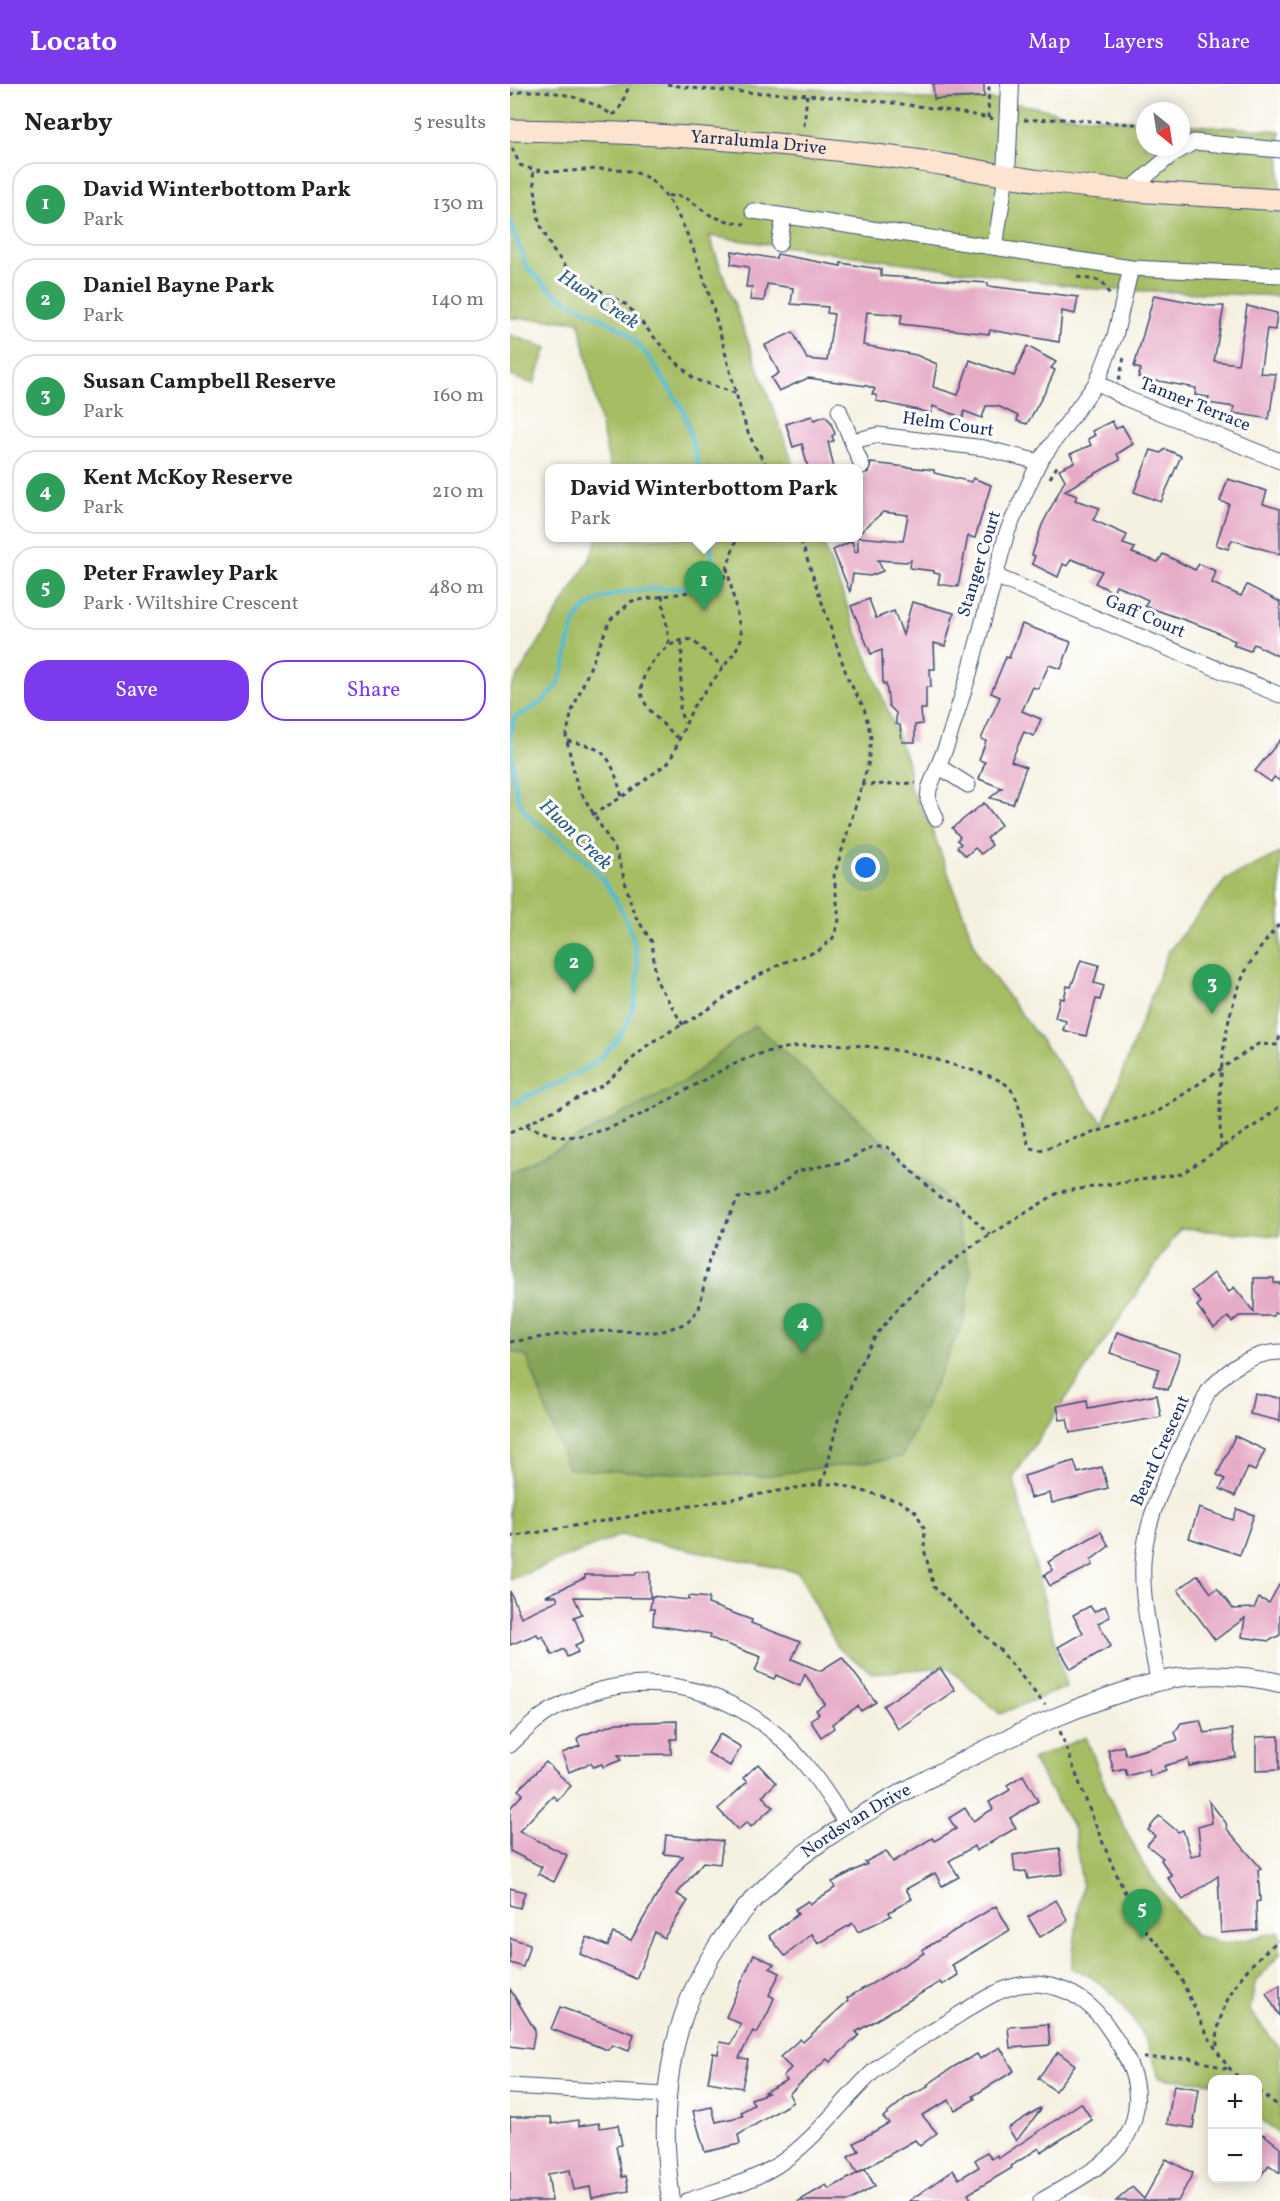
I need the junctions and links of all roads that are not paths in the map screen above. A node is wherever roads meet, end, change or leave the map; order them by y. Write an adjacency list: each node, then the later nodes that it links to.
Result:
1 (1010, 84): 4 (street)
2 (514, 134): 4 (main road, Yarralumla Drive)
3 (1280, 150): 5 (street)
4 (1006, 176): 5 (main road, Yarralumla Drive); 10 (street)
5 (1130, 190): 6 (main road, Yarralumla Drive)
6 (1280, 200)
7 (784, 217): 8 (street); 9 (street); 10 (street)
8 (751, 218)
9 (779, 244)
10 (995, 246): 11 (street)
11 (1131, 268): 12 (street); 13 (street, Stanger Court)
12 (1280, 275)
13 (1097, 382): 16 (street, Tanner Terrace); 17 (street, Stanger Court)
14 (839, 410): 15 (street)
15 (852, 441): 17 (street, Helm Court); 18 (street)
16 (1280, 461)
17 (1039, 462): 19 (street, Stanger Court)
18 (861, 464)
19 (995, 576): 20 (street, Gaff Court); 21 (street, Stanger Court)
20 (1280, 695)
21 (938, 766): 22 (street); 23 (street, Stanger Court)
22 (968, 785)
23 (936, 818)
24 (1280, 1352): 25 (street, Beard Crescent)
25 (1158, 1681): 26 (street, Nordsvan Drive); 28 (street, Nordsvan Drive)
26 (1280, 1683)
27 (510, 1745): 28 (street)
28 (846, 1823): 30 (street, Nordsvan Drive)
29 (510, 2086): 30 (street)
30 (665, 2095): 31 (street, Nordsvan Drive)
31 (671, 2201)
32 (687, 2201): 33 (street)
33 (1041, 2201)

